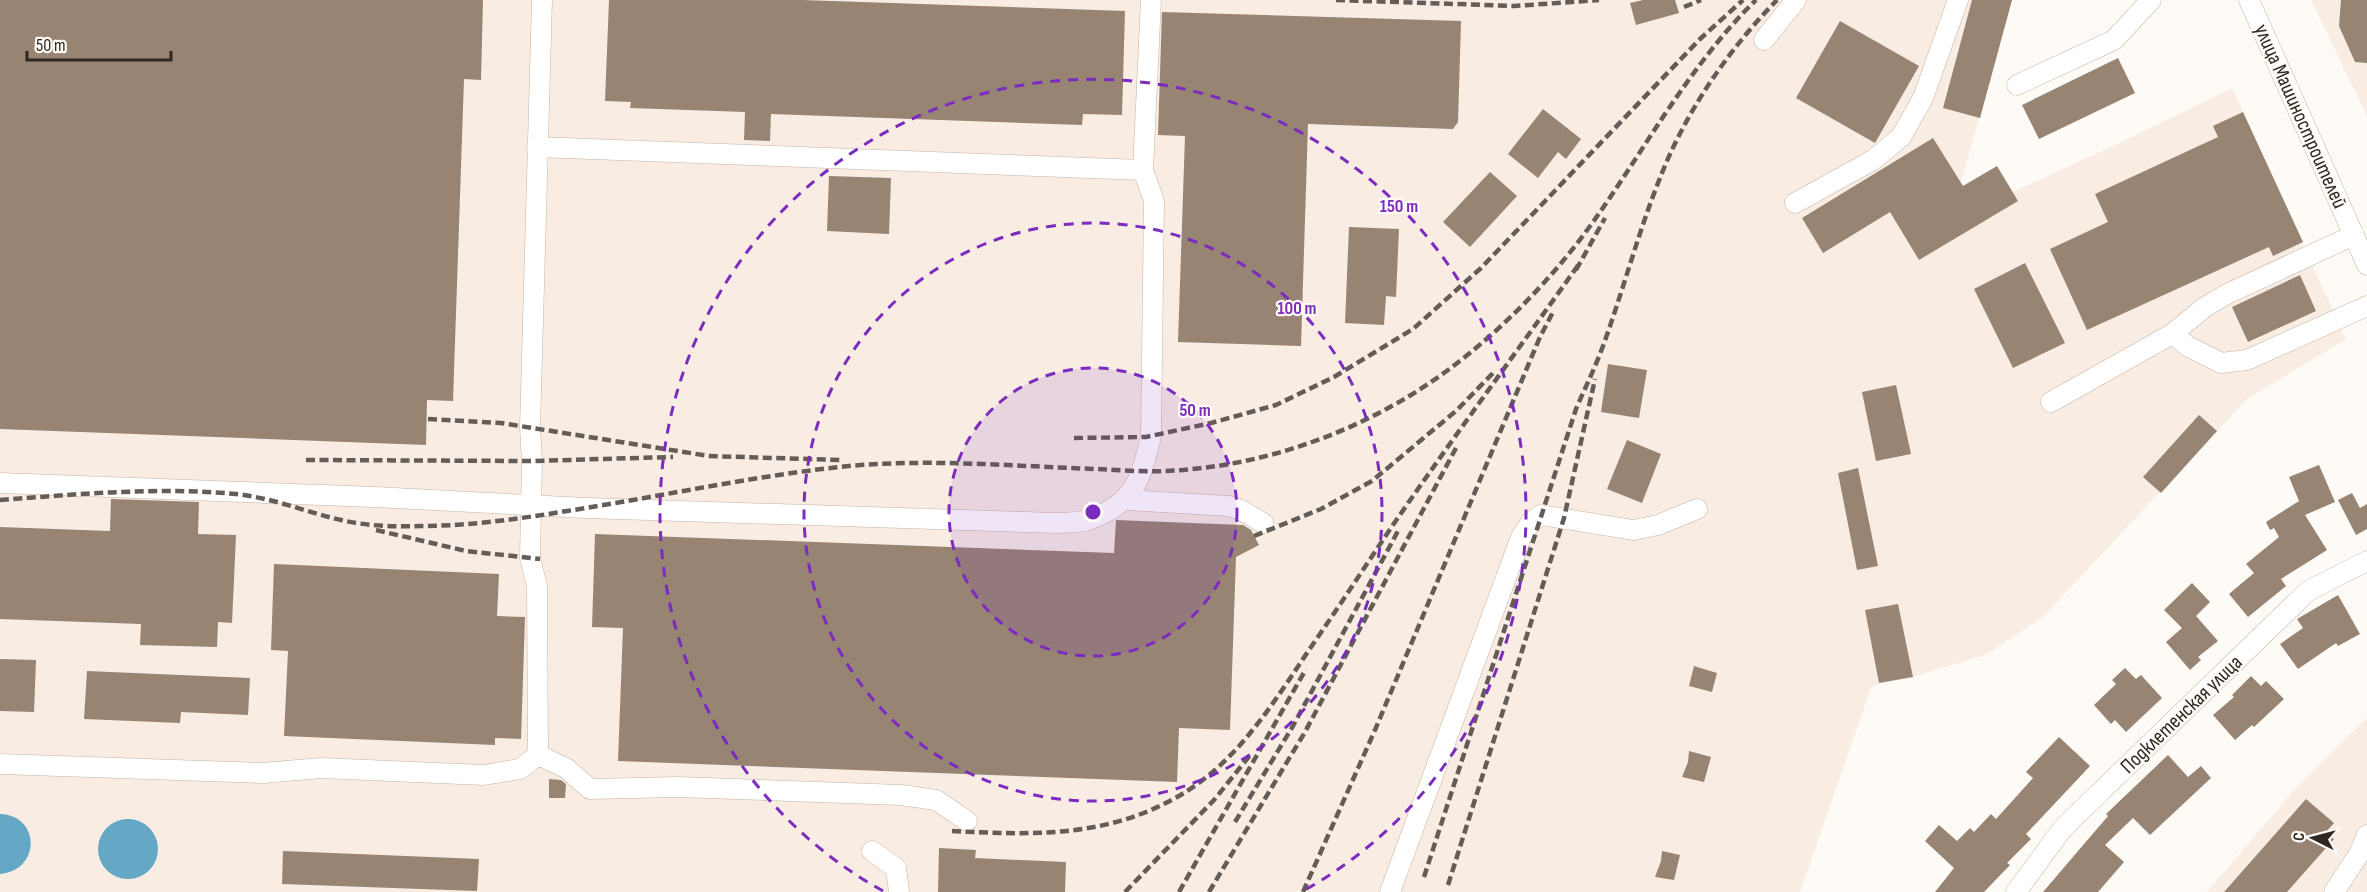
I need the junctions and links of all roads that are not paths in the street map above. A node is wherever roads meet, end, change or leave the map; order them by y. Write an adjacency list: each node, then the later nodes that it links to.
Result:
1 (542, 0): 9 (street)
2 (1151, 0): 10 (street)
3 (1796, 0): 7 (street)
4 (1958, 0): 11 (street)
5 (2151, 0): 8 (street)
6 (2249, 0): 12 (street, улица Машиностроителей)
7 (1764, 40)
8 (2017, 85)
9 (537, 147): 10 (street); 19 (street)
10 (1143, 170): 18 (street)
11 (1795, 203)
12 (2354, 235): 13 (street, улица Машиностроителей); 15 (street)
13 (2367, 265)
14 (2367, 306): 15 (street)
15 (2172, 334): 16 (street)
16 (2050, 402)
17 (0, 483): 19 (street)
18 (1126, 500): 19 (street); 21 (street)
19 (532, 505): 23 (street)
20 (1698, 509): 29 (street)
21 (1263, 523)
22 (2367, 561): 30 (street, Подклетенская улица)
23 (538, 755): 24 (street); 25 (street)
24 (0, 764)
25 (967, 821)
26 (2367, 835): 31 (street)
27 (872, 851): 28 (street)
28 (899, 892)
29 (1390, 892)
30 (2016, 892)
31 (2334, 892)

